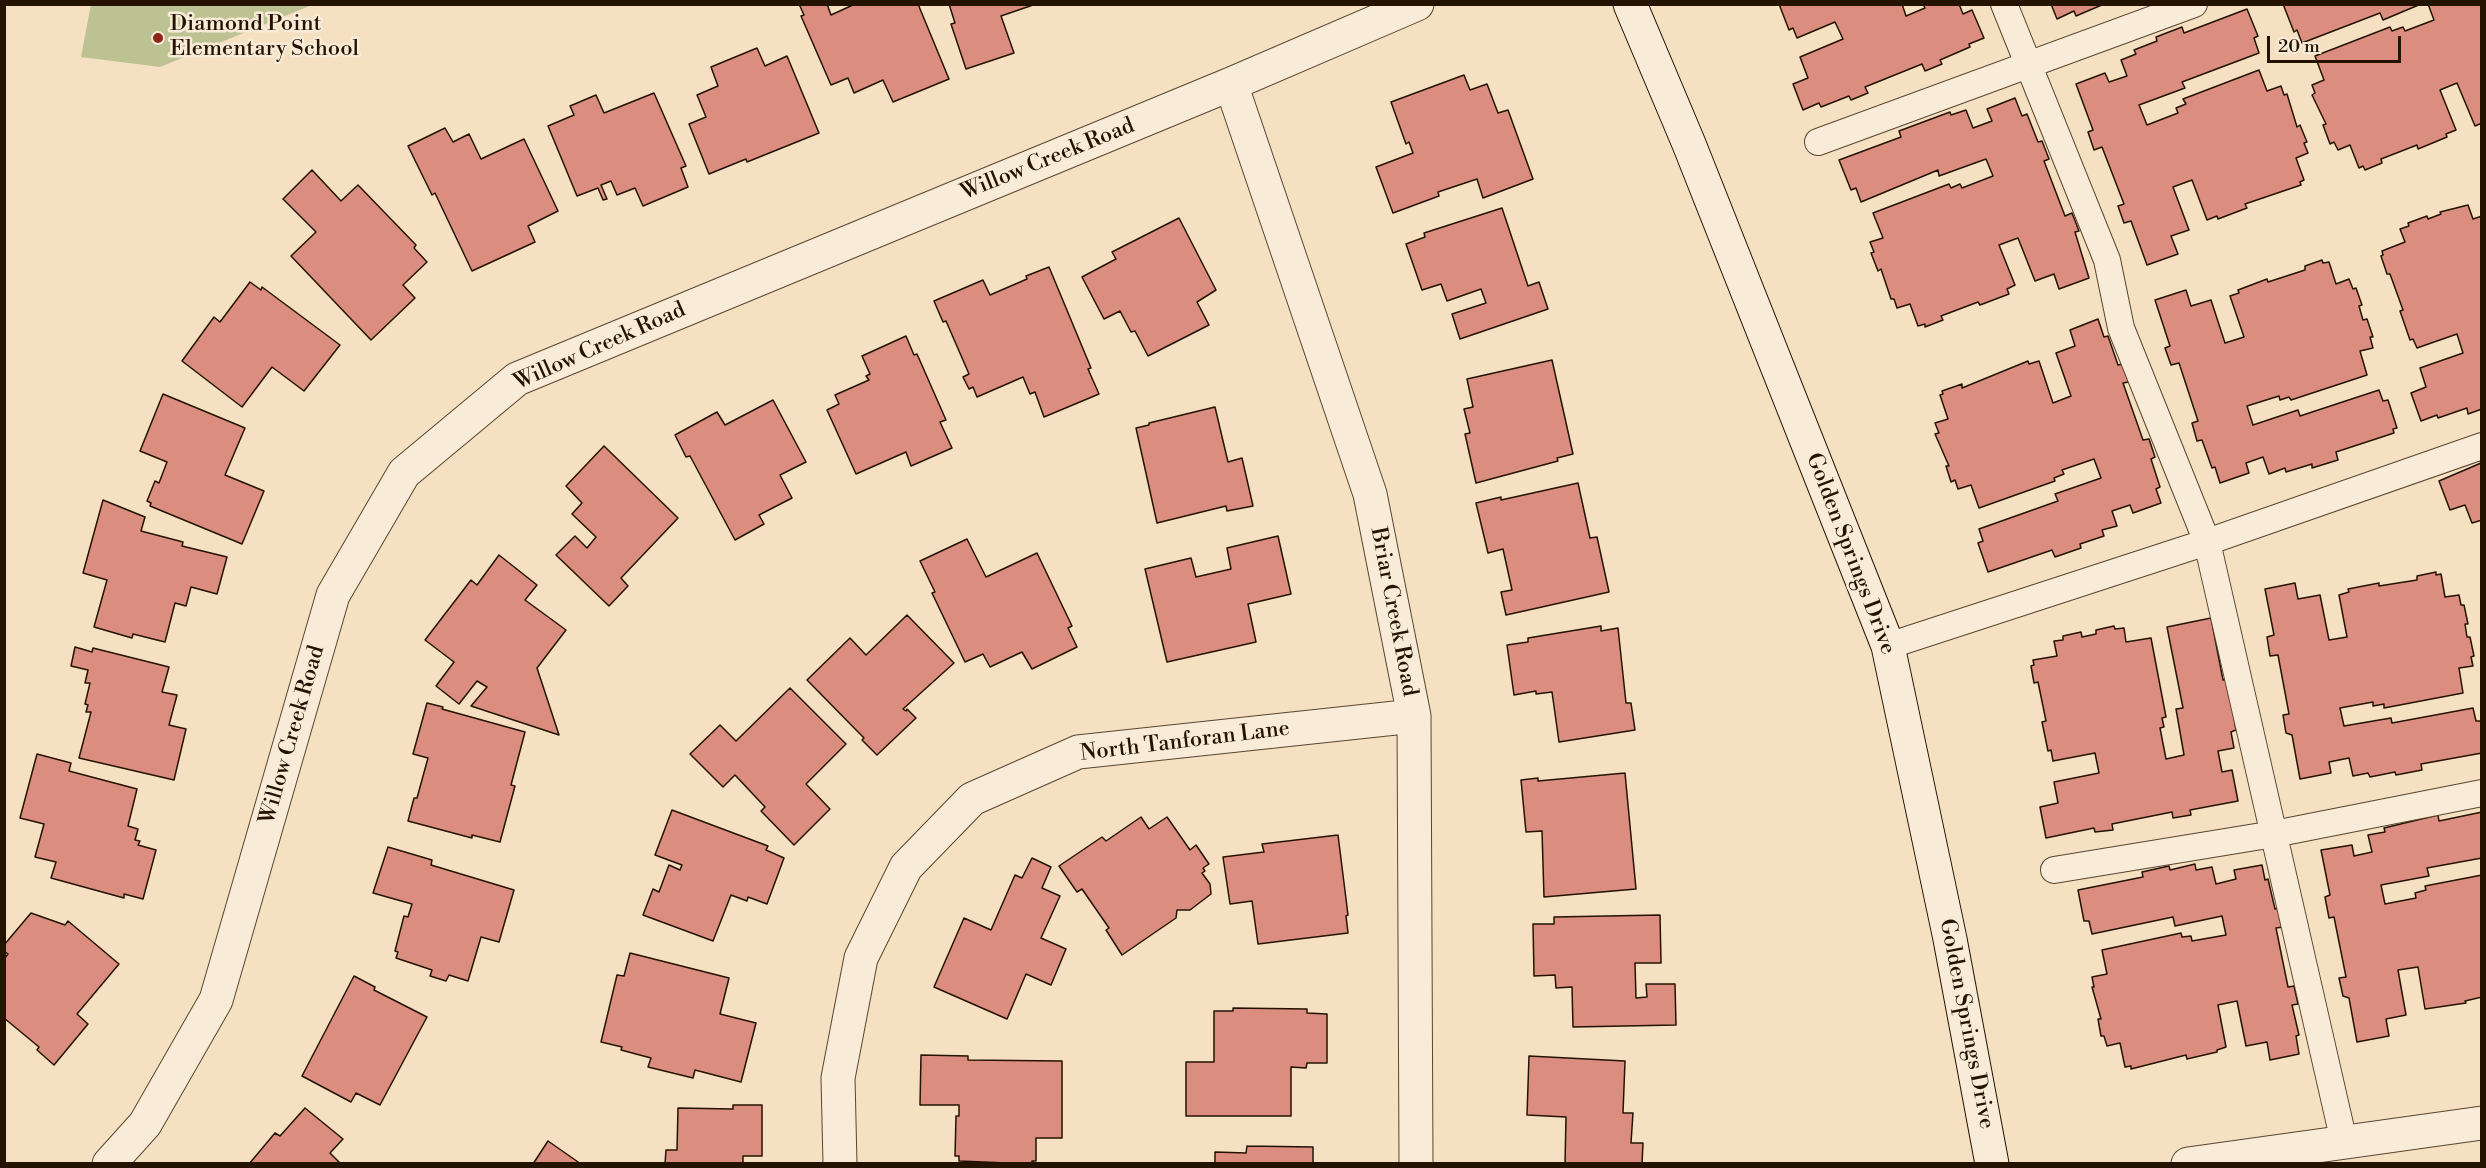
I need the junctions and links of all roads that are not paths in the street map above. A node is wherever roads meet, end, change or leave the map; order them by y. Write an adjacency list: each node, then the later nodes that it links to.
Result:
1 (1417, 4): 6 (street, Willow Creek Road)
2 (1630, 4): 10 (street, Golden Springs Drive)
3 (2004, 4): 5 (lane)
4 (2194, 4): 5 (lane)
5 (2029, 66): 7 (lane); 9 (lane)
6 (1232, 84): 11 (street, Briar Creek Road); 17 (street, Willow Creek Road)
7 (1818, 142)
8 (2481, 446): 9 (lane)
9 (2207, 542): 10 (lane); 13 (lane)
10 (1888, 646): 20 (street, Golden Springs Drive)
11 (1414, 716): 18 (street, North Tanforan Lane); 19 (street, Briar Creek Road)
12 (2481, 793): 13 (lane)
13 (2274, 834): 14 (lane); 16 (lane)
14 (2054, 870)
15 (2481, 1124): 16 (street)
16 (2344, 1142): 21 (street)
17 (109, 1164)
18 (840, 1164)
19 (1416, 1164)
20 (1992, 1164)
21 (2188, 1164)

